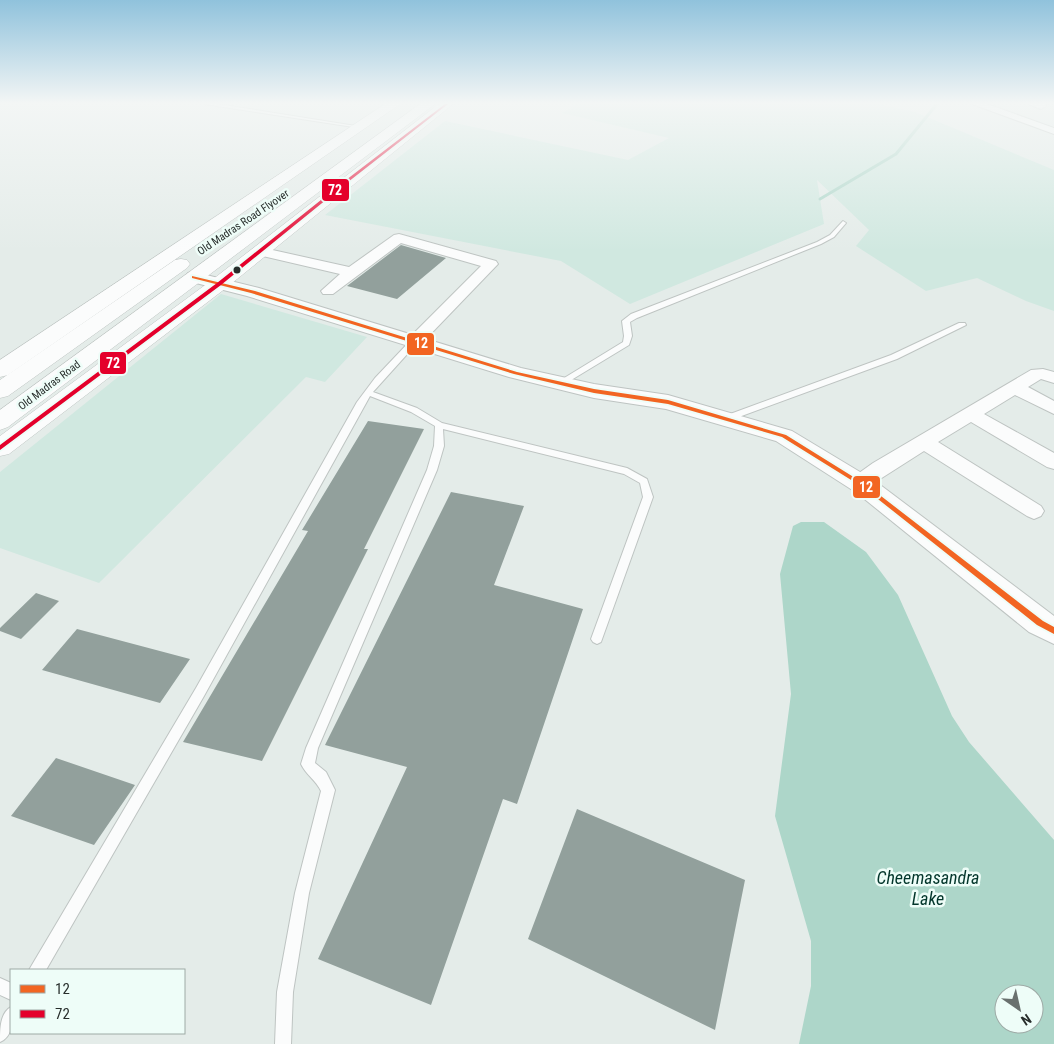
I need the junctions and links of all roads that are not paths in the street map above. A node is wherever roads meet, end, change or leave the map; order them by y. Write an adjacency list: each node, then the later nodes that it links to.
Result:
1 (324, 153): 7 (main road)
2 (339, 153): 7 (main road, Old Madras Road Flyover)
3 (363, 153): 9 (main road, Old Madras Road Flyover)
4 (385, 153): 6 (main road)
5 (842, 222): 16 (lane)
6 (259, 251): 8 (street); 10 (main road)
7 (163, 268): 14 (main road); 18 (main road, Old Madras Road)
8 (351, 272): 11 (street); 13 (street)
9 (194, 277): 10 (street); 23 (main road, Old Madras Road)
10 (219, 284): 13 (street); 26 (main road)
11 (328, 291)
12 (962, 325): 22 (lane)
13 (415, 341): 16 (street); 19 (lane)
14 (0, 370)
15 (1054, 378): 17 (street)
16 (560, 383): 22 (street)
17 (1014, 388): 20 (street); 21 (street)
18 (0, 391)
19 (368, 393): 24 (lane); 32 (lane)
20 (1054, 408)
21 (971, 414): 25 (street); 27 (street)
22 (725, 419): 28 (street)
23 (0, 422)
24 (439, 425): 31 (lane); 35 (lane)
25 (924, 442): 28 (street); 29 (street)
26 (0, 448)
27 (1054, 462)
28 (859, 483): 30 (street)
29 (1034, 511)
30 (1054, 631)
31 (597, 639)
32 (38, 969)
33 (10, 1017): 34 (lane)
34 (0, 1034)
35 (283, 1044)

